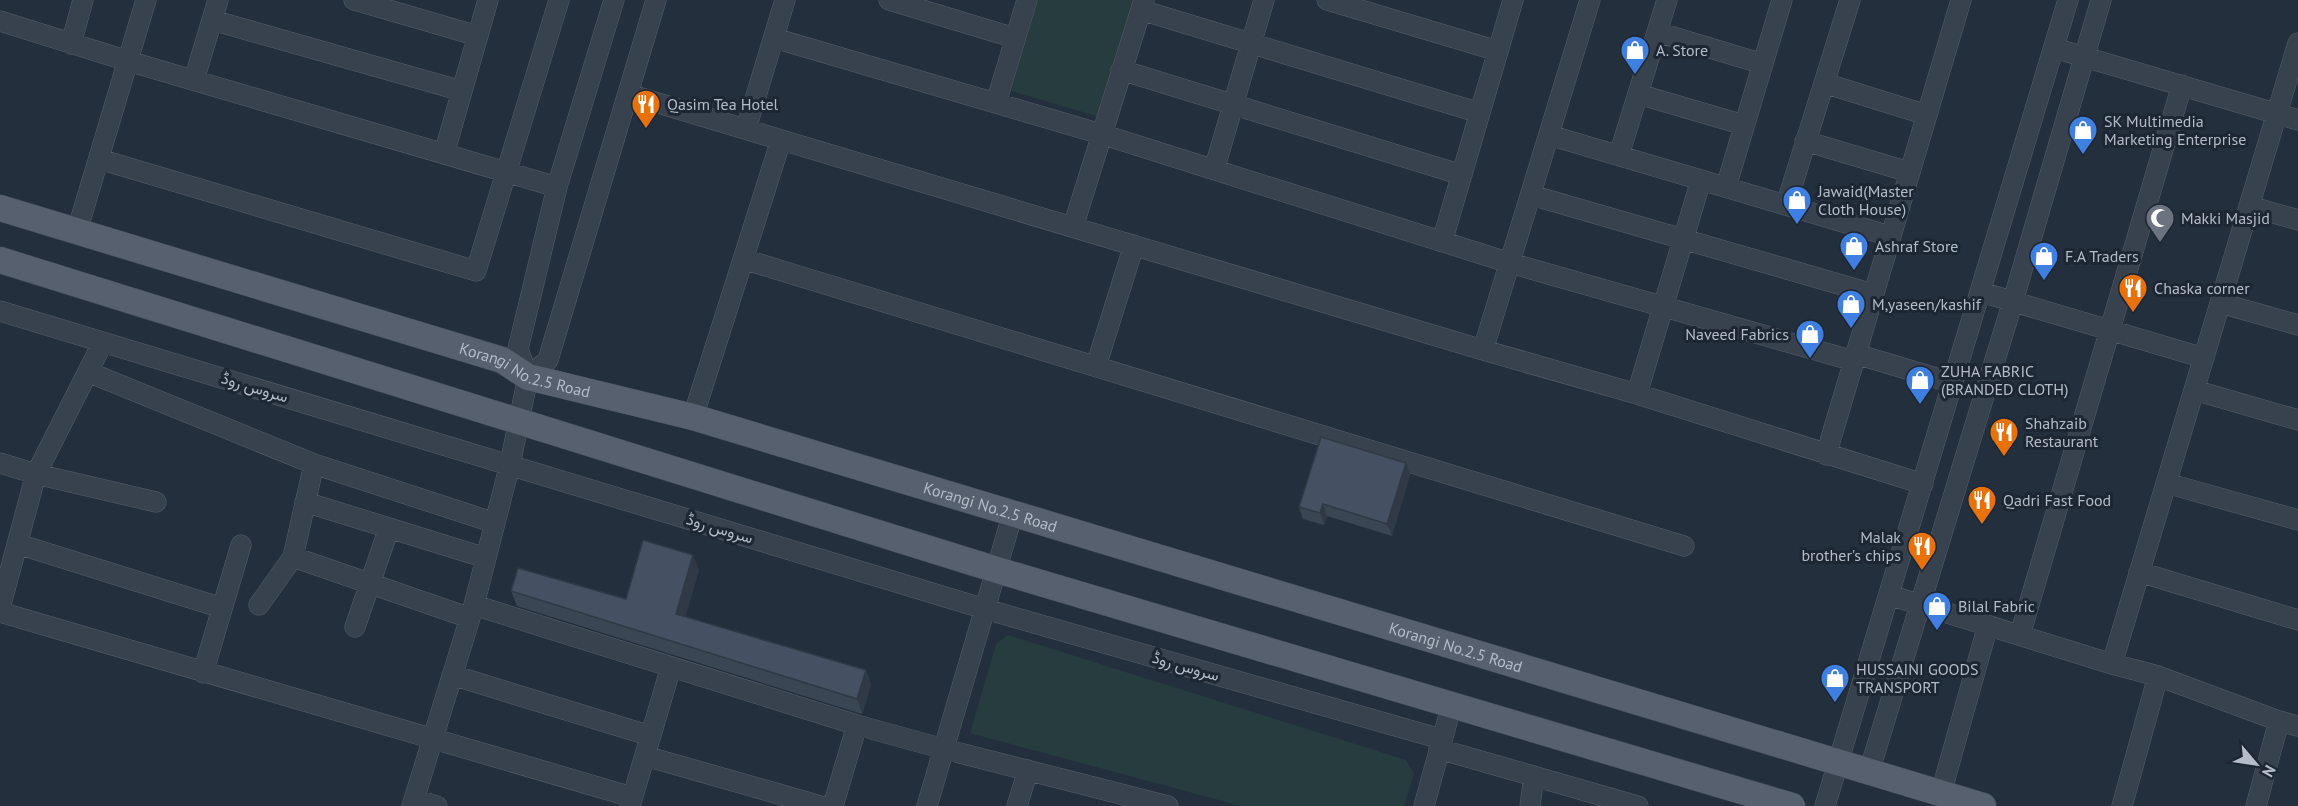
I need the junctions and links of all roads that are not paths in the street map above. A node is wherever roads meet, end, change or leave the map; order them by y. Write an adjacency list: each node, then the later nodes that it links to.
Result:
1 (83, 0): 30 (street)
2 (146, 0): 35 (street)
3 (218, 0): 23 (street)
4 (354, 0): 26 (street)
5 (488, 0): 26 (street)
6 (558, 0): 60 (street)
7 (614, 0): 64 (street)
8 (656, 0): 42 (street)
9 (785, 0): 27 (street)
10 (889, 0): 28 (street)
11 (1027, 0): 28 (street)
12 (1264, 0): 31 (street)
13 (1327, 0): 33 (street)
14 (1513, 0): 33 (street)
15 (1667, 0): 25 (street)
16 (1850, 0): 39 (street)
17 (1961, 0): 48 (street)
18 (2068, 0): 32 (street)
19 (2101, 0): 34 (street)
20 (1585, 1): 53 (street)
21 (1778, 1): 36 (street)
22 (1142, 5): 31 (street); 37 (street)
23 (212, 20): 38 (street); 41 (street)
24 (0, 21): 30 (street)
25 (1657, 33): 36 (street); 43 (street)
26 (478, 36): 41 (street)
27 (774, 38): 44 (street); 51 (street)
28 (1015, 38): 44 (street)
29 (2298, 43): 47 (street)
30 (70, 44): 35 (street)
31 (1251, 44): 45 (street); 46 (street)
32 (2054, 48): 34 (street); 80 (street)
33 (1498, 51): 46 (street)
34 (2084, 57): 40 (street); 82 (street)
35 (128, 61): 38 (street); 58 (street)
36 (1762, 64): 50 (street)
37 (1122, 70): 45 (street); 52 (street)
38 (194, 80): 56 (street)
39 (1824, 83): 48 (street); 55 (street)
40 (2182, 85): 47 (street); 87 (street)
41 (462, 91): 56 (street)
42 (628, 94): 51 (street); 94 (street)
43 (1638, 94): 50 (street); 57 (street)
44 (996, 103): 52 (street)
45 (1233, 104): 59 (street); 62 (street)
46 (1480, 113): 62 (street)
47 (2277, 114): 49 (street); 68 (street)
48 (1927, 115): 61 (street)
49 (2298, 120)
50 (1744, 125): 65 (street)
51 (746, 129): 54 (street)
52 (1101, 134): 59 (street); 71 (street)
53 (1549, 135): 57 (street); 66 (street)
54 (781, 140): 71 (street); 77 (street)
55 (1805, 141): 61 (street); 67 (street)
56 (444, 154): 60 (street)
57 (1619, 155): 63 (street)
58 (99, 159): 60 (street); 72 (street)
59 (1214, 170): 75 (street)
60 (506, 172): 64 (street)
61 (1909, 172): 73 (street)
62 (1462, 175): 75 (street)
63 (1701, 180): 65 (street); 74 (street)
64 (557, 187): 94 (street)
65 (1725, 187): 67 (street)
66 (1530, 195): 74 (street); 79 (street)
67 (1785, 205): 73 (street)
68 (2249, 206): 70 (street); 83 (street)
69 (0, 208): 72 (main road, Korangi No.2.5 Road)
70 (2298, 220)
71 (1073, 227): 76 (street)
72 (77, 231): 94 (main road, Korangi No.2.5 Road)
73 (1890, 236): 81 (street)
74 (1683, 239): 81 (street); 84 (street)
75 (1442, 242): 79 (street)
76 (1134, 245): 89 (street); 92 (street)
77 (743, 259): 92 (street); 98 (street)
78 (0, 260): 100 (main road)
79 (1510, 263): 84 (street); 89 (street)
80 (1981, 292): 82 (street); 95 (street)
81 (1873, 294): 91 (street)
82 (2013, 301): 87 (street); 123 (street)
83 (2220, 303): 86 (street); 90 (street)
84 (1663, 307): 91 (street); 97 (street)
85 (0, 311): 88 (street, سروس روڈ)
86 (2298, 325)
87 (2110, 330): 90 (street); 132 (street)
88 (103, 342): 93 (street); 104 (street, سروس روڈ)
89 (1483, 350): 97 (street)
90 (2204, 357): 96 (street)
91 (1855, 358): 95 (street); 101 (street)
92 (1096, 366): 116 (street)
93 (88, 372): 103 (street); 105 (street)
94 (528, 377): 98 (main road, Korangi No.2.5 Road); 100 (street)
95 (1953, 383): 107 (street)
96 (2194, 390): 99 (street); 106 (street)
97 (1637, 394): 101 (street)
98 (693, 417): 110 (main road, Korangi No.2.5 Road)
99 (2298, 420)
100 (517, 422): 104 (street); 119 (main road)
101 (1826, 455): 107 (street)
102 (0, 463): 105 (street)
103 (314, 464): 109 (street); 112 (street)
104 (510, 464): 112 (street); 126 (street, سروس روڈ)
105 (36, 474): 108 (street); 114 (street)
106 (2166, 483): 111 (street); 120 (street)
107 (1923, 484): 122 (street)
108 (156, 502)
109 (305, 502): 113 (street); 117 (street)
110 (1013, 513): 119 (street); 146 (main road, Korangi No.2.5 Road)
111 (2298, 520)
112 (495, 523): 118 (street)
113 (389, 528): 118 (street); 121 (street)
114 (18, 544): 125 (street); 127 (street)
115 (241, 545): 125 (street)
116 (1684, 546)
117 (293, 557): 121 (street); 124 (street)
118 (486, 558): 128 (street)
119 (997, 570): 126 (street); 138 (main road)
120 (2139, 572): 129 (street); 133 (street)
121 (371, 584): 128 (street); 131 (street)
122 (1889, 595): 123 (street); 146 (street)
123 (1920, 604): 130 (street); 148 (street)
124 (259, 605)
125 (222, 608): 135 (street)
126 (985, 609): 143 (street, سروس روڈ); 144 (street)
127 (0, 610): 135 (street)
128 (472, 612): 134 (street); 136 (street)
129 (2298, 620)
130 (1988, 625): 132 (street); 150 (street)
131 (355, 627)
132 (2020, 635): 133 (street)
133 (2112, 664): 137 (street)
134 (671, 667): 140 (street); 141 (street)
135 (203, 673): 142 (street)
136 (452, 675): 141 (street); 142 (street)
137 (2158, 676): 139 (street); 165 (street)
138 (1452, 704): 143 (street); 162 (main road)
139 (2289, 723): 166 (street)
140 (857, 725): 144 (street); 155 (street)
141 (651, 736): 145 (street)
142 (433, 738): 151 (street); 152 (street)
143 (1440, 744): 149 (street, سروس روڈ); 159 (street)
144 (944, 749): 147 (street); 156 (street)
145 (645, 756): 151 (street); 154 (street)
146 (1839, 763): 148 (main road, Korangi No.2.5 Road); 163 (street)
147 (1028, 771): 157 (street); 158 (street)
148 (1869, 772): 150 (main road, Korangi No.2.5 Road)
149 (1534, 776): 160 (street); 161 (street, سروس روڈ)
150 (1941, 793): 164 (main road, Korangi No.2.5 Road)
151 (631, 802)
152 (413, 803): 153 (street)
153 (437, 806)
154 (821, 806)
155 (833, 806)
156 (927, 806)
157 (1017, 806)
158 (1168, 806)
159 (1424, 806)
160 (1530, 806)
161 (1638, 806)
162 (1792, 806)
163 (1825, 806)
164 (1983, 806)
165 (2122, 806)
166 (2256, 806)

